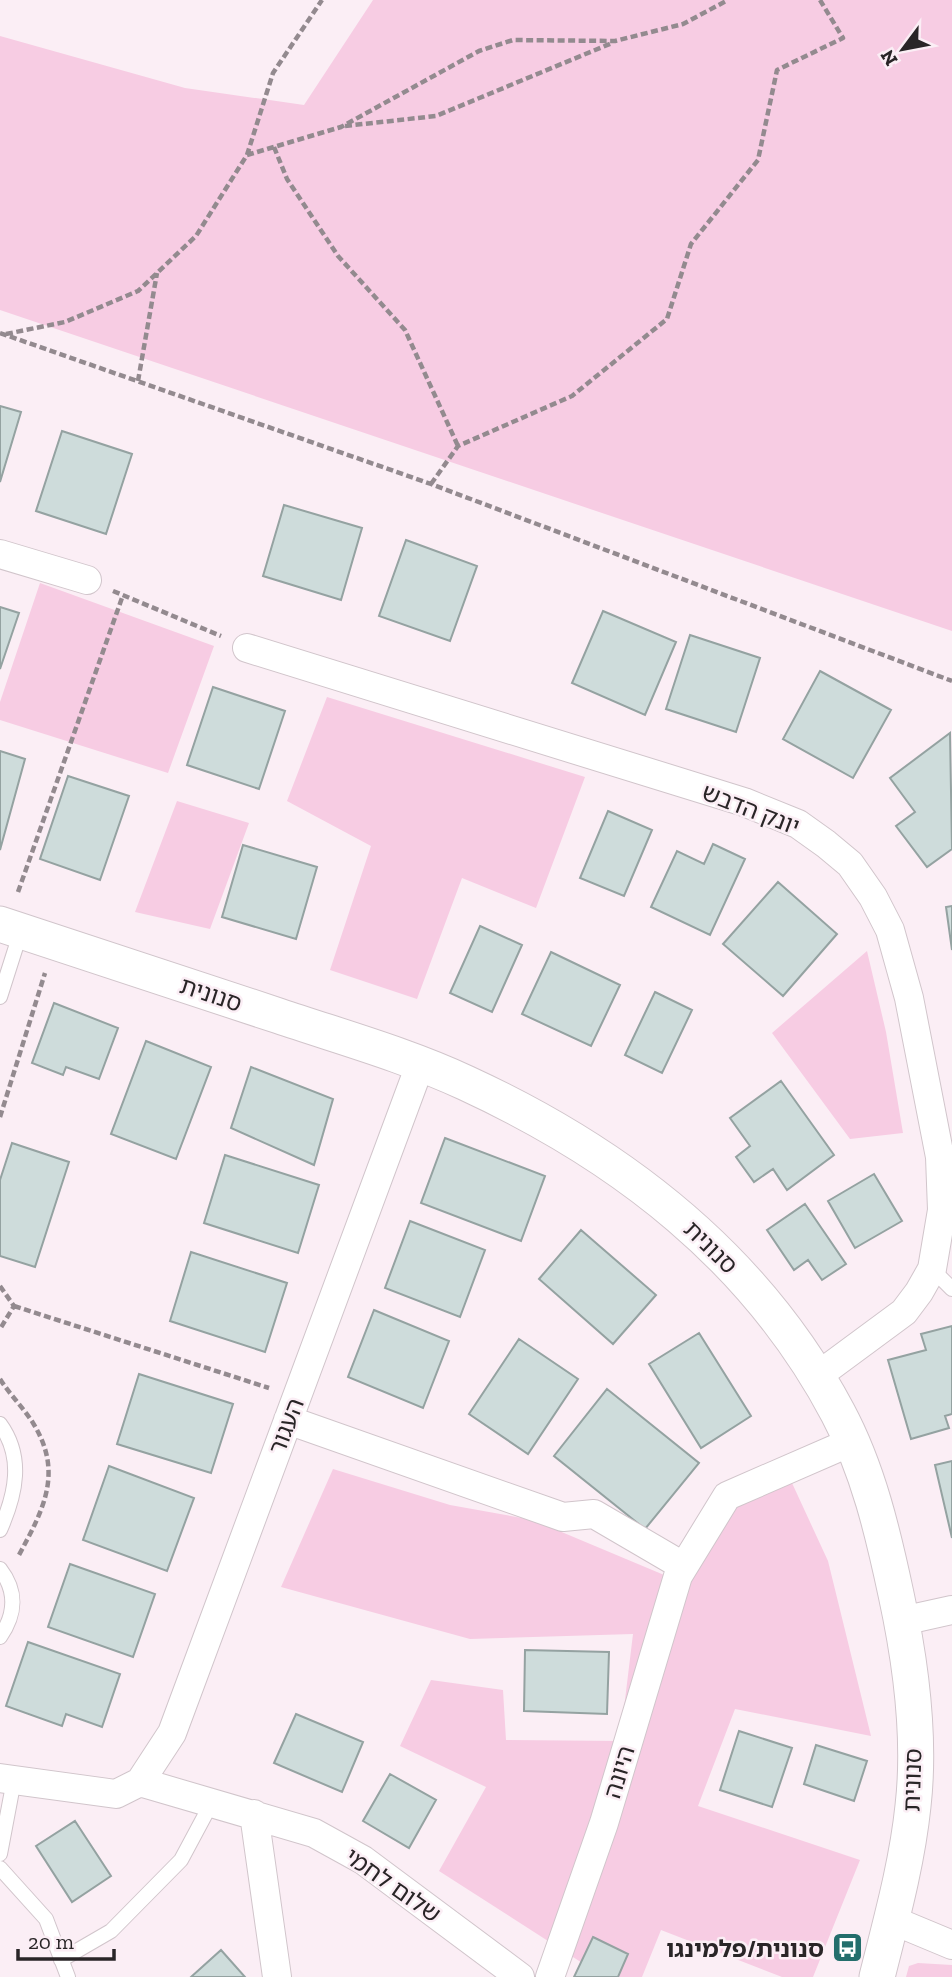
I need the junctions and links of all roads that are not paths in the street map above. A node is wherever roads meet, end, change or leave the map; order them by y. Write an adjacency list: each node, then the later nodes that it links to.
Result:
1 (0, 554): 2 (street)
2 (87, 580)
3 (247, 648): 7 (street, יונק הדבש)
4 (10, 928): 5 (lane); 6 (street, סנונית)
5 (0, 997)
6 (420, 1065): 9 (street, סנונית); 10 (street, העגור)
7 (932, 1269): 8 (lane); 9 (street, יונק הדבש)
8 (952, 1289)
9 (816, 1377): 12 (street, סנונית)
10 (293, 1409): 14 (street); 20 (street, העגור)
11 (0, 1424): 13 (lane)
12 (851, 1442): 14 (street, היונה); 17 (street, סנונית)
13 (0, 1530)
14 (684, 1566): 31 (street, היונה)
15 (0, 1569): 18 (lane)
16 (952, 1610): 17 (street)
17 (902, 1621): 25 (street, סנונית)
18 (0, 1637)
19 (7, 1779): 20 (street); 23 (lane)
20 (140, 1782): 21 (street, שלום לחמי)
21 (211, 1804): 22 (street, שלום לחמי); 27 (lane)
22 (254, 1814): 29 (street); 30 (street, שלום לחמי)
23 (0, 1854)
24 (0, 1868): 27 (lane)
25 (891, 1920): 26 (street); 32 (street, סנונית)
26 (952, 1945)
27 (61, 1959): 28 (lane)
28 (68, 1977)
29 (278, 1977)
30 (520, 1977)
31 (550, 1977)
32 (877, 1977)

